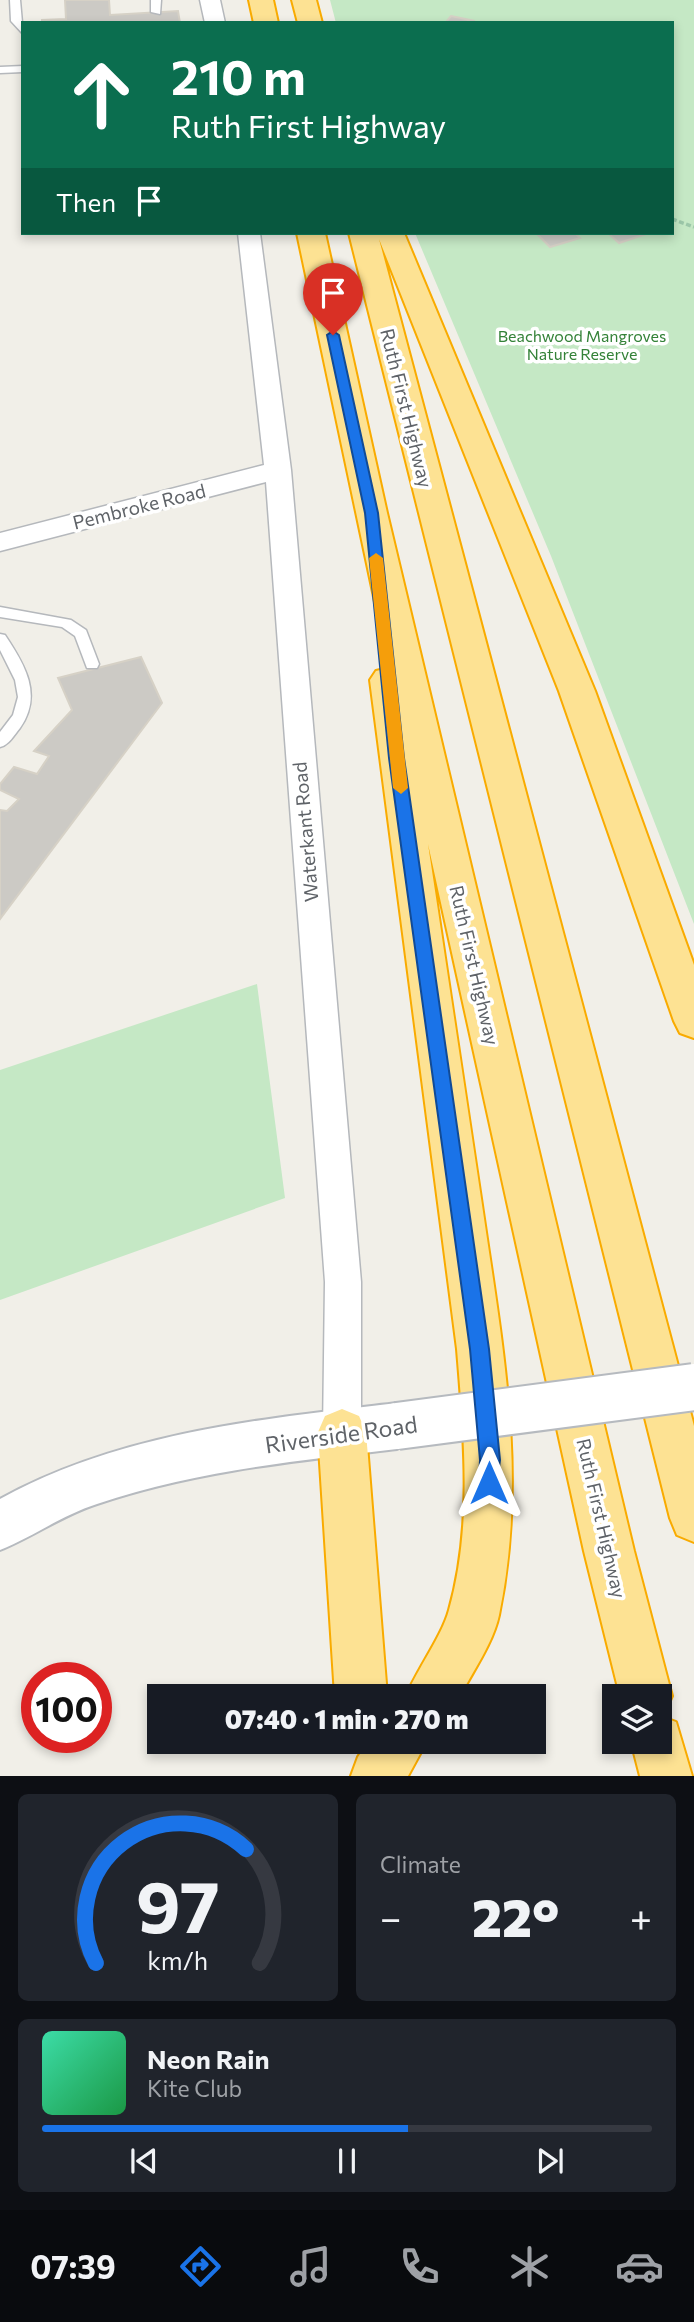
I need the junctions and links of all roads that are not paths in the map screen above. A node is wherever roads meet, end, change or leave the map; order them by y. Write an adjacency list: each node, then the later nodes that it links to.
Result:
1 (15, 0): 10 (lane)
2 (156, 0): 6 (lane)
3 (210, 0): 7 (street)
4 (261, 0): 8 (highway)
5 (304, 0): 9 (highway)
6 (156, 12)
7 (215, 21)
8 (266, 21)
9 (309, 21)
10 (21, 28)
11 (21, 69): 12 (lane)
12 (0, 70)
13 (250, 235): 17 (street, Waterkant Road)
14 (311, 235): 18 (highway, Ruth First Highway)
15 (364, 235): 27 (highway, Ruth First Highway)
16 (391, 235): 24 (highway)
17 (278, 470): 19 (street, Pembroke Road); 26 (street, Waterkant Road)
18 (371, 513): 30 (highway); 31 (highway, Ruth First Highway)
19 (0, 542)
20 (0, 612): 22 (lane)
21 (0, 639): 23 (lane)
22 (92, 664)
23 (0, 742)
24 (694, 1021)
25 (694, 1387): 26 (main road, Riverside Road, bridge)
26 (342, 1432): 28 (main road, Riverside Road); 29 (highway)
27 (694, 1518)
28 (0, 1526)
29 (359, 1674)
30 (438, 1684)
31 (643, 1684)
32 (366, 1754): 35 (highway)
33 (392, 1754): 36 (highway)
34 (660, 1754): 37 (highway)
35 (367, 1776)
36 (377, 1776)
37 (666, 1776)

